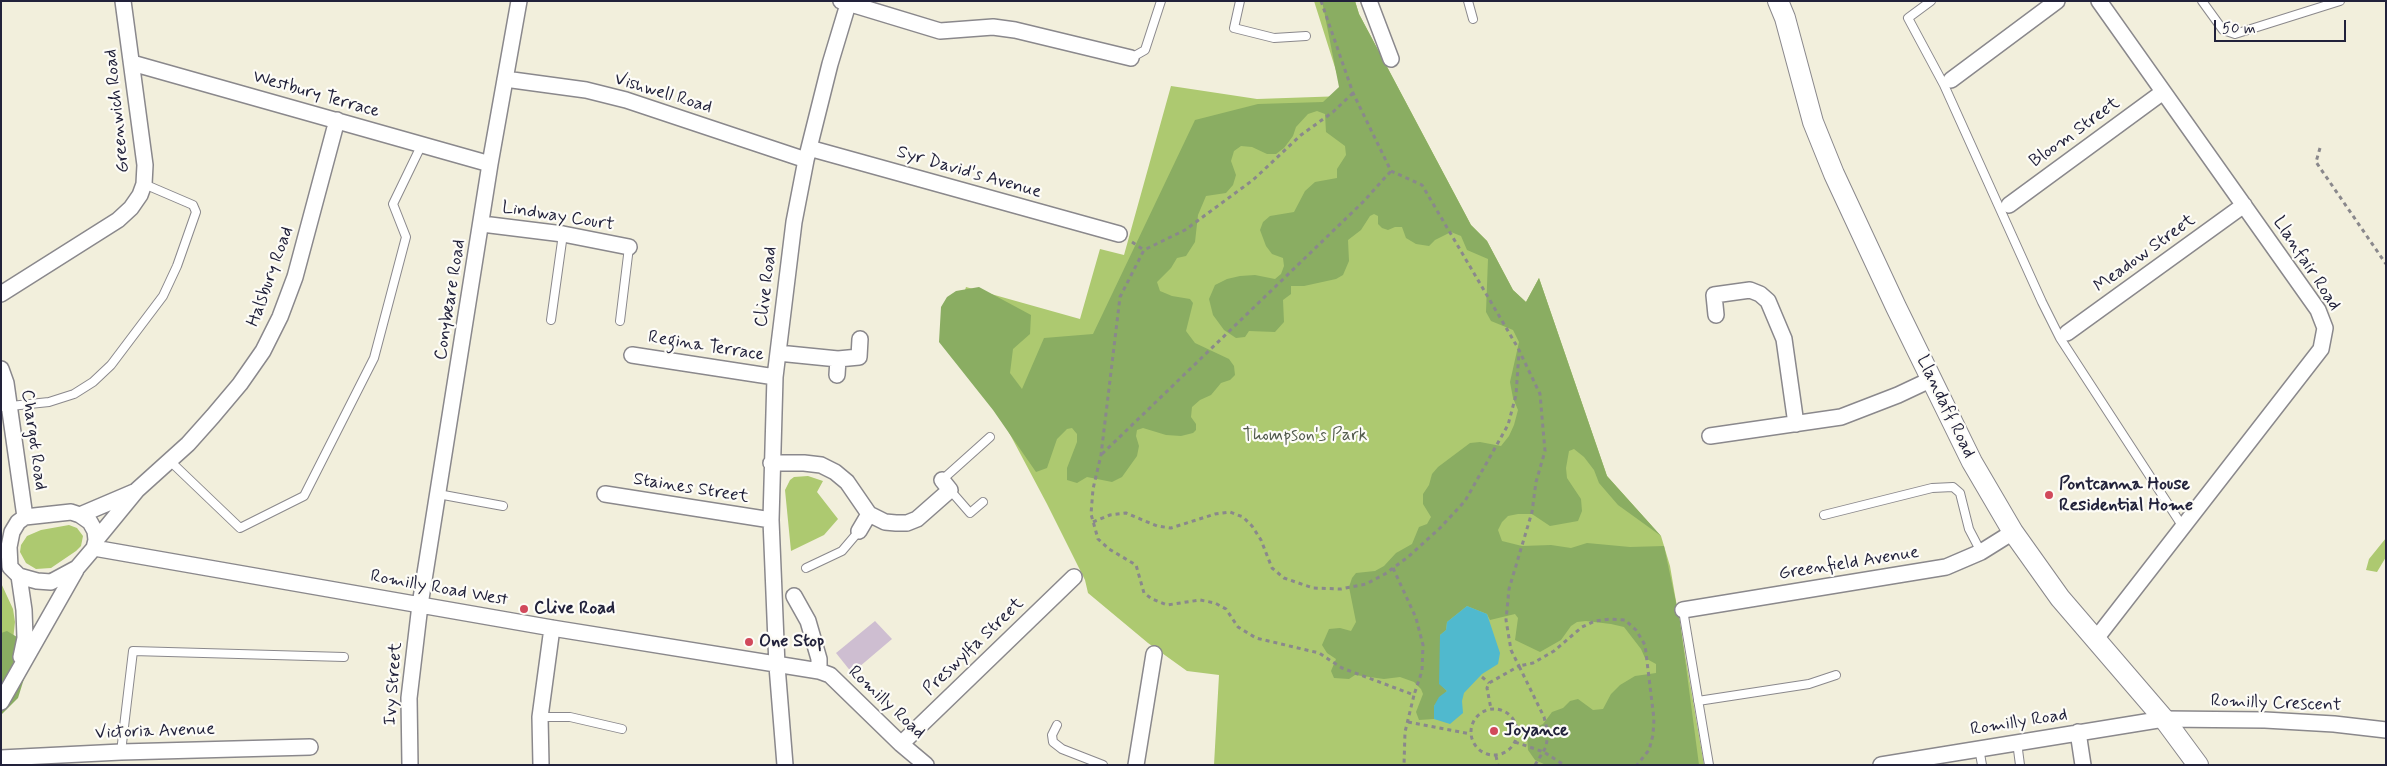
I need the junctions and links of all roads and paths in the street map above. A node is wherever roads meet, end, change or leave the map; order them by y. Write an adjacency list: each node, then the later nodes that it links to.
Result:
1 (123, 1): 19 (street, Greenwich Road)
2 (519, 1): 20 (street, Conybeare Road)
3 (1161, 1): 17 (lane)
4 (1240, 1): 16 (lane)
5 (1321, 1): 23 (path)
6 (1369, 1): 18 (street)
7 (1468, 1): 15 (lane)
8 (1778, 1): 51 (main road, Llandaff Road)
9 (1931, 1): 21 (lane)
10 (2057, 1): 21 (street)
11 (2098, 1): 22 (street, Llanfair Road)
12 (2202, 1): 13 (lane)
13 (2340, 1)
14 (846, 2): 17 (street); 27 (street, Clive Road)
15 (1473, 19)
16 (1306, 36)
17 (1131, 58)
18 (1391, 58)
19 (132, 63): 24 (street, Westbury Terrace); 30 (street, Greenwich Road)
20 (505, 79): 27 (street, Vishwell Road); 28 (street, Conybeare Road)
21 (1947, 82): 32 (lane)
22 (2163, 92): 31 (street, Llanfair Road); 32 (street, Bloom Street)
23 (1353, 94): 29 (path); 56 (path)
24 (337, 120): 25 (street, Westbury Terrace); 57 (street, Halsbury Road)
25 (422, 144): 28 (street, Westbury Terrace); 57 (lane)
26 (2320, 148): 37 (path)
27 (808, 154): 35 (street, Syr David's Avenue); 45 (street, Clive Road)
28 (490, 164): 33 (street, Conybeare Road)
29 (1391, 172): 44 (path); 56 (path)
30 (144, 184): 38 (street, Greenwich Road); 52 (lane)
31 (2244, 205): 42 (street, Meadow Street); 72 (street, Llanfair Road)
32 (2005, 208): 42 (lane)
33 (482, 224): 34 (street, Lindway Court); 61 (street, Conybeare Road)
34 (563, 234): 36 (street, Lindway Court); 40 (lane)
35 (1119, 234)
36 (629, 247): 41 (lane)
37 (2386, 264)
38 (1, 294)
39 (1716, 315): 53 (street)
40 (551, 320)
41 (620, 321)
42 (2064, 336): 72 (lane)
43 (860, 338): 47 (street)
44 (1518, 348): 80 (path); 90 (path)
45 (778, 353): 47 (street); 50 (street, Clive Road)
46 (632, 355): 50 (street, Regina Terrace)
47 (838, 359): 49 (street)
48 (1, 369): 52 (street, Chargot Road)
49 (837, 376)
50 (775, 377): 58 (street, Clive Road)
51 (1932, 379): 53 (street); 74 (main road, Llandaff Road)
52 (5, 407): 68 (street, Chargot Road)
53 (1796, 424): 54 (street)
54 (1710, 436)
55 (990, 437): 59 (lane)
56 (1101, 455): 71 (path)
57 (170, 461): 60 (street, Halsbury Road)
58 (771, 463): 65 (street); 69 (street, Clive Road)
59 (946, 485): 63 (lane); 65 (street)
60 (137, 490): 66 (street, Halsbury Road); 75 (street, Halsbury Road)
61 (438, 494): 64 (lane); 83 (street, Conybeare Road)
62 (605, 494): 69 (street, Staines Street)
63 (983, 502)
64 (503, 506)
65 (869, 514): 73 (street)
66 (80, 515): 68 (street); 75 (street)
67 (1824, 515): 76 (lane)
68 (22, 520): 70 (street); 77 (street)
69 (771, 520): 89 (street, Clive Road)
70 (1, 522)
71 (1093, 522): 80 (path); 95 (path)
72 (2184, 528): 86 (street, Llanfair Road)
73 (859, 531): 79 (lane)
74 (2013, 532): 76 (street, Greenfield Avenue); 86 (main road, Llandaff Road)
75 (95, 544): 78 (street); 83 (street, Romilly Road West)
76 (1981, 552): 84 (street, Greenfield Avenue)
77 (10, 568): 78 (street); 97 (street)
78 (77, 568): 97 (street)
79 (806, 568)
80 (1393, 568): 95 (path)
81 (1074, 577): 109 (street, Preswylfa Street)
82 (794, 596): 91 (street, Romilly Road)
83 (420, 605): 85 (street, Romilly Road West); 117 (street, Ivy Street)
84 (1683, 610): 96 (lane)
85 (552, 628): 89 (street, Romilly Road West); 99 (street)
86 (2095, 640): 100 (main road, Llandaff Road)
87 (1154, 654): 122 (street)
88 (344, 657): 112 (lane)
89 (777, 666): 91 (street, Romilly Road); 119 (street, Clive Road)
90 (1519, 666): 94 (path); 113 (path); 127 (path)
91 (819, 671): 109 (street, Romilly Road)
92 (1836, 675): 96 (lane)
93 (1482, 677): 94 (path)
94 (1489, 683): 98 (path)
95 (1414, 695): 101 (path)
96 (1698, 701): 128 (lane)
97 (1, 702)
98 (1491, 709): 106 (path); 107 (path)
99 (540, 717): 103 (lane); 118 (street)
100 (2164, 719): 104 (street, Romilly Crescent); 105 (street, Romilly Road); 133 (main road, Llandaff Road)
101 (1408, 722): 106 (path); 123 (path)
102 (1057, 725): 121 (lane)
103 (622, 728)
104 (2386, 730)
105 (2078, 732): 108 (street, Romilly Road); 132 (street)
106 (1471, 734): 114 (path)
107 (1515, 742): 113 (path); 114 (path)
108 (2017, 742): 111 (street, Romilly Road); 131 (lane)
109 (901, 744): 120 (street, Romilly Road)
110 (310, 747): 112 (street, Victoria Avenue)
111 (1979, 748): 116 (street, Romilly Road); 130 (lane)
112 (122, 752): 115 (street, Victoria Avenue)
113 (1544, 752): 125 (path); 126 (path)
114 (1496, 756): 124 (path)
115 (1, 758)
116 (1917, 762): 129 (street, Romilly Road)
117 (410, 765)
118 (542, 765)
119 (785, 765)
120 (926, 765)
121 (1103, 765)
122 (1136, 765)
123 (1404, 765)
124 (1498, 765)
125 (1535, 765)
126 (1564, 765)
127 (1637, 765)
128 (1709, 765)
129 (1881, 765)
130 (1982, 765)
131 (2020, 765)
132 (2083, 765)
133 (2198, 765)

